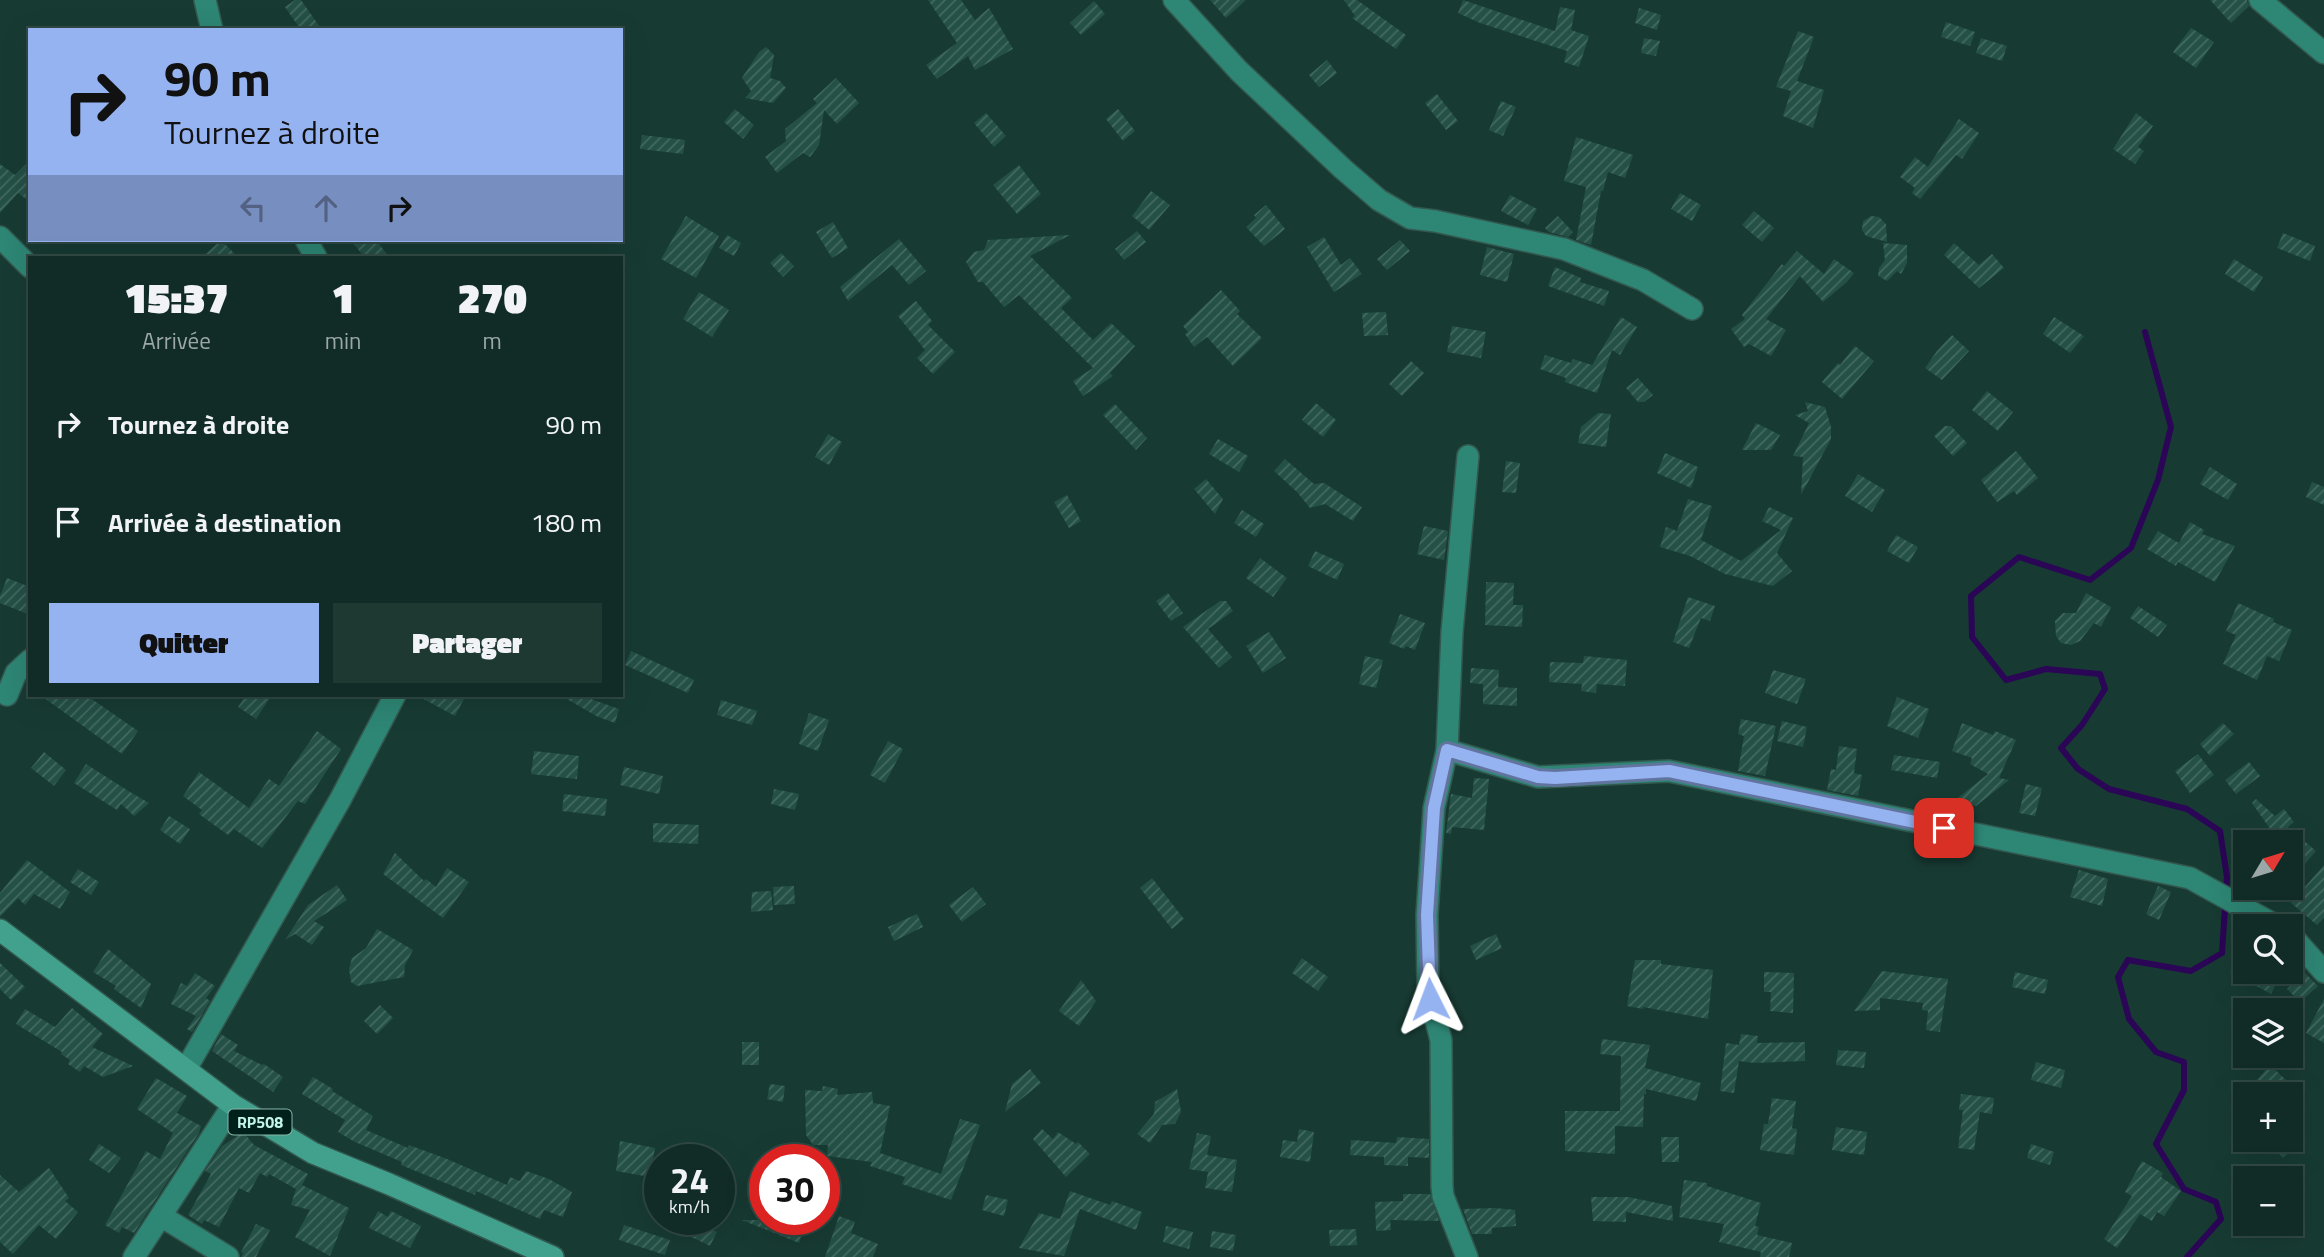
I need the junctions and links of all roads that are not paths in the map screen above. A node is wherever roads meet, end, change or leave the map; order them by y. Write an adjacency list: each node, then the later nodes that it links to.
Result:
1 (205, 0): 4 (street)
2 (1174, 0): 8 (street)
3 (2260, 0): 5 (street)
4 (212, 28)
5 (2324, 53)
6 (0, 237): 7 (street)
7 (28, 265)
8 (1692, 309)
9 (1468, 456): 13 (street)
10 (28, 662): 11 (street)
11 (7, 695)
12 (394, 697): 18 (street)
13 (1447, 750): 14 (street); 24 (street)
14 (2256, 914)
15 (0, 930): 18 (main road, RP508)
16 (2303, 948): 17 (street)
17 (2324, 972)
18 (186, 1069): 19 (main road, RP508)
19 (233, 1105): 20 (street); 23 (main road, RP508)
20 (161, 1216): 21 (street); 22 (street)
21 (135, 1257)
22 (228, 1257)
23 (553, 1257)
24 (1467, 1257)

